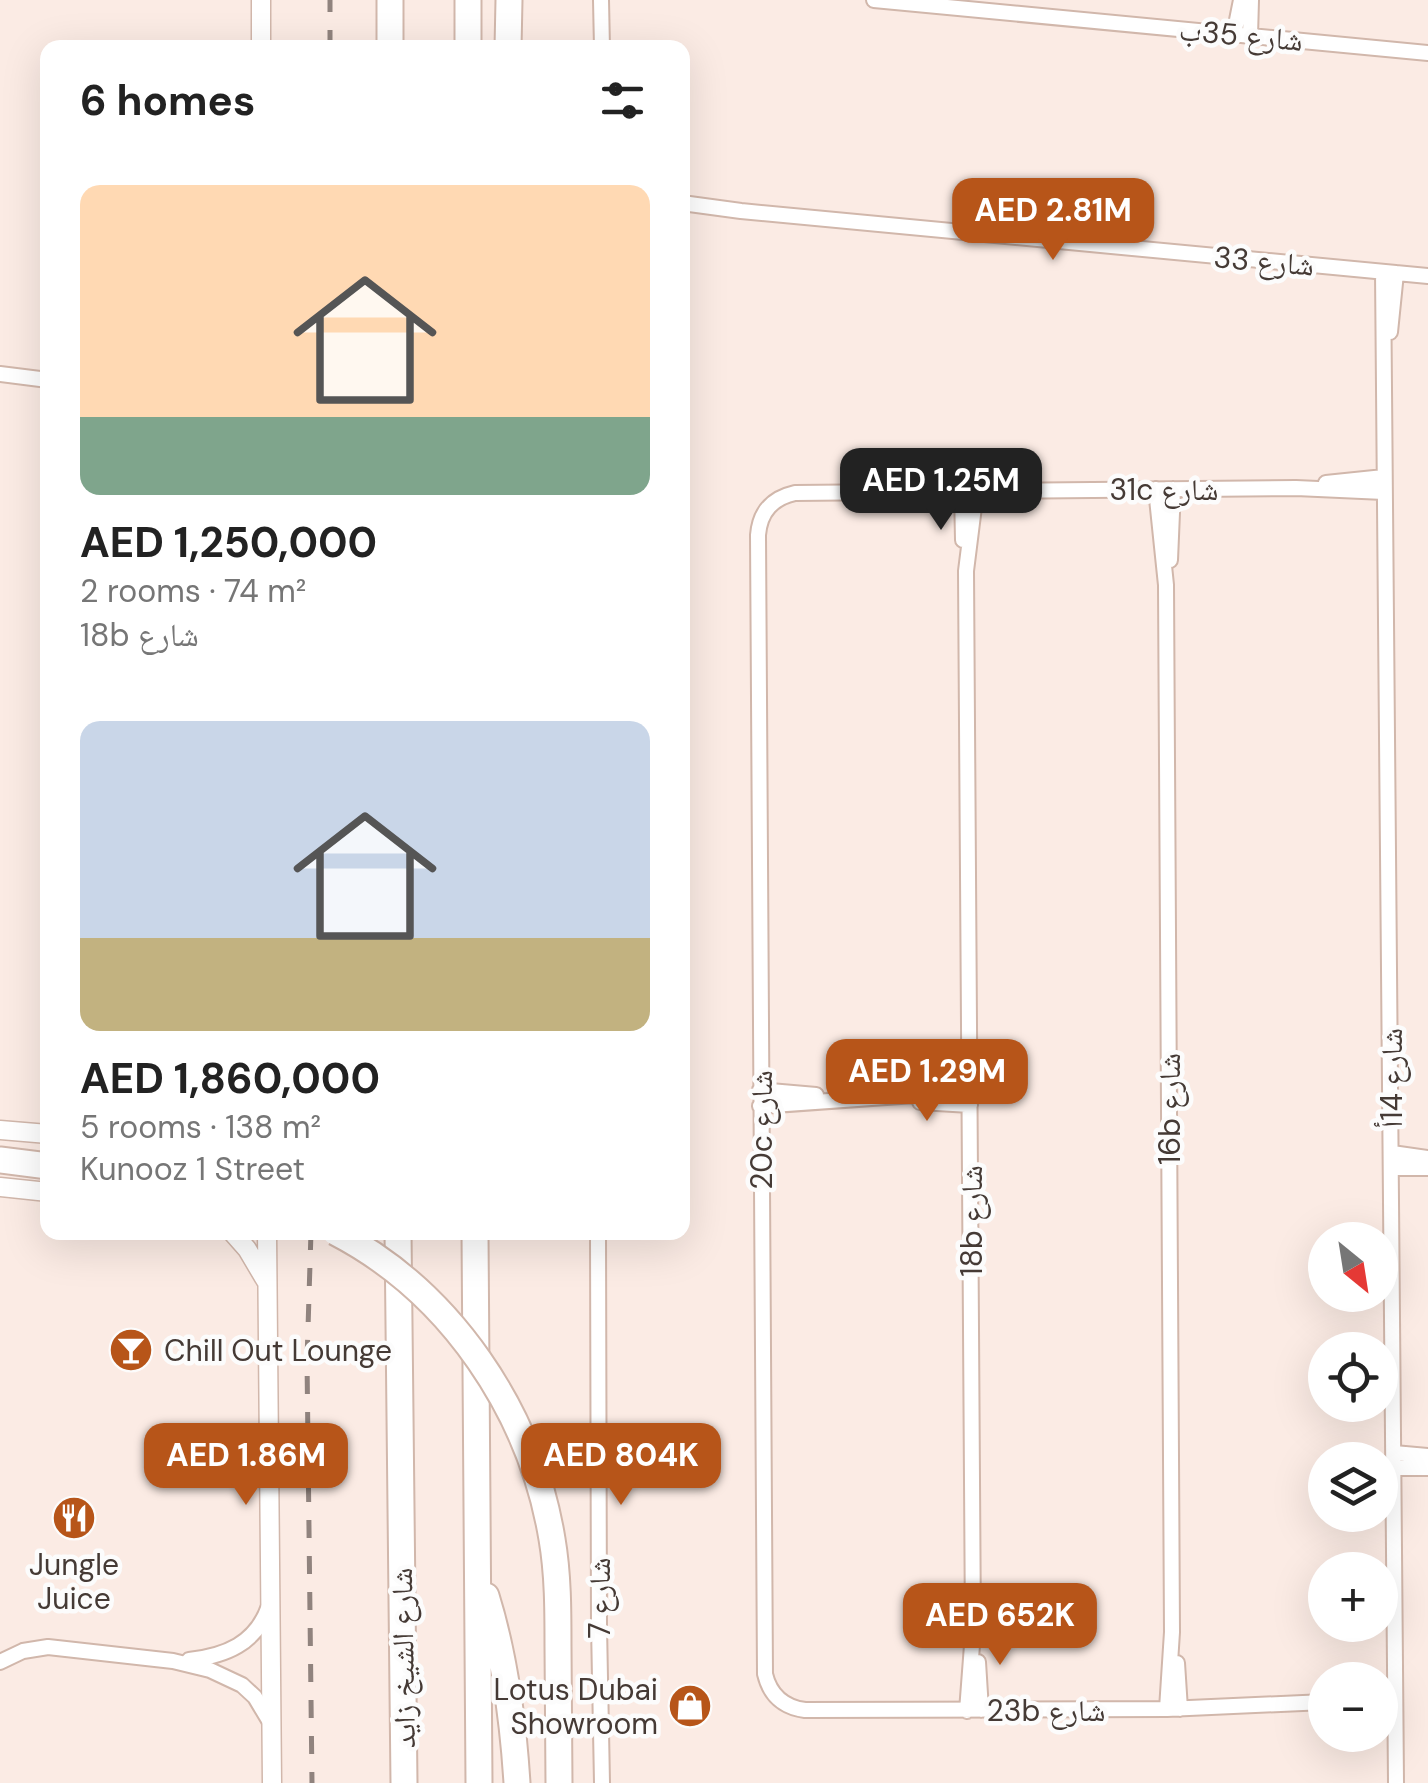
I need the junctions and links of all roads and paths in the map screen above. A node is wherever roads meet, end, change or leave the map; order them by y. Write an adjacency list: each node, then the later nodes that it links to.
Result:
1 (261, 0): 10 (street)
2 (390, 0): 11 (highway)
3 (468, 0): 12 (highway)
4 (509, 0): 13 (highway)
5 (600, 0): 14 (street)
6 (874, 0): 9 (street, شارع 35ب)
7 (1241, 0): 9 (street)
8 (1251, 0): 9 (street)
9 (1242, 36): 15 (street, شارع 35ب)
10 (261, 40)
11 (390, 40)
12 (468, 40)
13 (508, 40)
14 (602, 40)
15 (1428, 53)
16 (690, 205): 17 (street, شارع 33)
17 (1390, 272): 18 (street, شارع 33); 21 (street, شارع 14أ)
18 (1428, 276)
19 (0, 374): 20 (street)
20 (40, 379)
21 (1384, 485): 23 (street, 31c شارع); 33 (street, شارع 14أ)
22 (1156, 489): 23 (street, 31c شارع); 24 (street, 31c شارع); 26 (street, 16b شارع)
23 (1173, 489): 26 (street, 16b شارع)
24 (969, 491): 25 (street, 31c شارع); 28 (street, 18b شارع)
25 (758, 535): 27 (street, 20c شارع)
26 (1166, 586): 60 (street, 16b شارع)
27 (760, 1098): 28 (street); 59 (street, 20c شارع)
28 (970, 1098): 61 (street, 18b شارع)
29 (0, 1130): 30 (street)
30 (40, 1133)
31 (1428, 1158): 33 (street)
32 (0, 1160): 34 (highway)
33 (1392, 1161): 35 (street); 45 (street, شارع 14أ)
34 (40, 1165)
35 (1428, 1168)
36 (0, 1187): 37 (street)
37 (40, 1191)
38 (239, 1240): 44 (street)
39 (267, 1240): 44 (street)
40 (347, 1240): 70 (highway, bridge)
41 (398, 1240): 64 (highway, شارع الشيخ زايد)
42 (475, 1240): 51 (highway)
43 (598, 1240): 71 (street, شارع 7)
44 (267, 1284): 52 (street)
45 (1394, 1442)
46 (1428, 1456): 47 (street)
47 (1398, 1460)
48 (1398, 1461): 49 (street)
49 (1428, 1468)
50 (1392, 1532): 55 (street, شارع 14أ)
51 (478, 1569): 68 (highway); 69 (highway)
52 (271, 1595): 53 (street); 62 (street)
53 (173, 1661): 54 (street); 62 (street)
54 (0, 1662)
55 (1389, 1662)
56 (1308, 1703): 57 (street, 23b شارع)
57 (1295, 1704): 58 (street, 23b شارع); 60 (street, 23b شارع)
58 (1308, 1707)
59 (796, 1709): 61 (street, 23b شارع)
60 (1174, 1709): 61 (street, 23b شارع)
61 (974, 1710)
62 (272, 1728): 65 (street)
63 (1392, 1752): 72 (street, شارع 14أ)
64 (404, 1754): 66 (highway); 67 (highway, شارع الشيخ زايد)
65 (272, 1783)
66 (386, 1783)
67 (404, 1783)
68 (479, 1783)
69 (517, 1783)
70 (559, 1783)
71 (602, 1783)
72 (1396, 1783)

